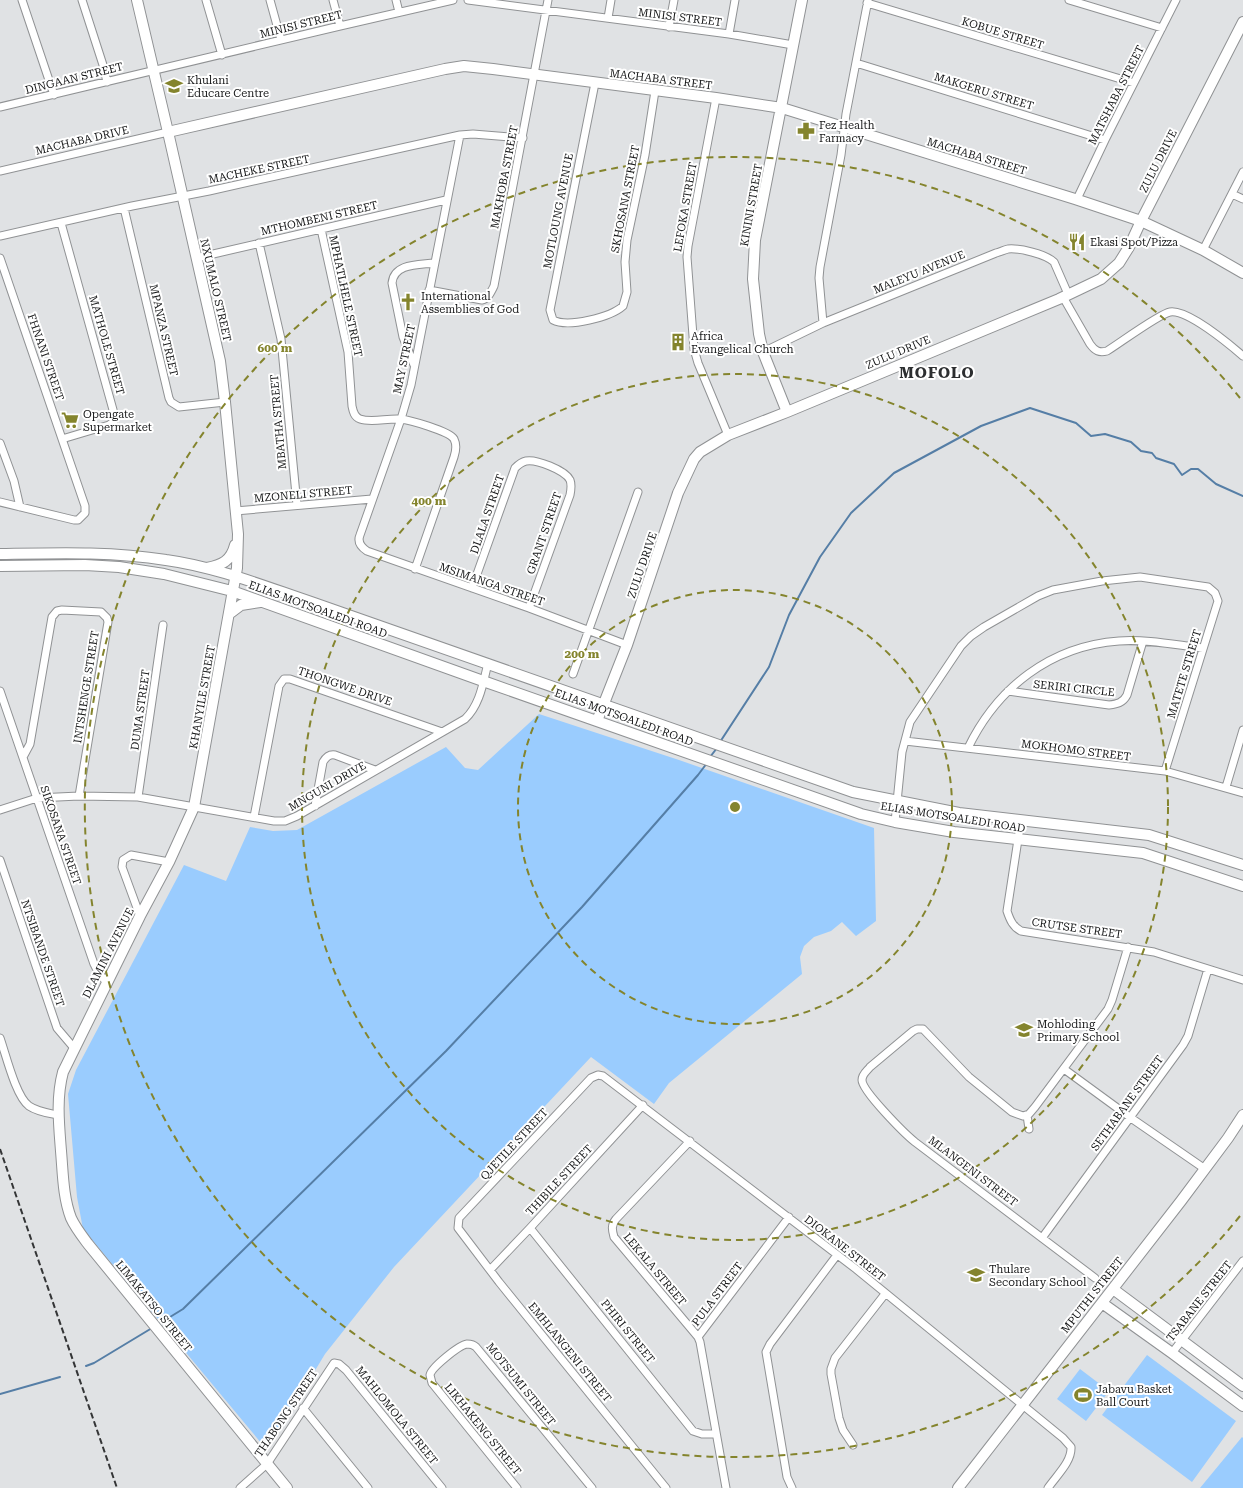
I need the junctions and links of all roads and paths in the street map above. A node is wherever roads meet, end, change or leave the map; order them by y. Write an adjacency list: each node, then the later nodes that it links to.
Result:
1 (22, 0): 37 (street)
2 (82, 0): 33 (street)
3 (136, 0): 31 (street, NXUMALO STREET)
4 (206, 0): 29 (street)
5 (270, 0): 27 (street)
6 (333, 0): 23 (street)
7 (396, 0): 20 (street)
8 (453, 0): 20 (street, MINISI STREET)
9 (468, 0): 18 (street, MINISI STREET)
10 (548, 0): 19 (street, MAKHOBA STREET)
11 (611, 0): 21 (street)
12 (674, 0): 24 (street)
13 (735, 0): 26 (street)
14 (802, 0): 28 (street, KININI STREET)
15 (1069, 0): 25 (street)
16 (1176, 0): 25 (street, MATSHABA STREET)
17 (867, 1): 30 (street); 35 (street, KOBUE STREET)
18 (522, 4): 19 (street, MINISI STREET)
19 (546, 11): 21 (street, MINISI STREET); 32 (street, MAKHOBA STREET)
20 (399, 12): 23 (street, MINISI STREET)
21 (608, 18): 24 (street, MINISI STREET)
22 (1243, 22): 54 (street, ZULU DRIVE)
23 (340, 26): 27 (street, MINISI STREET)
24 (669, 27): 26 (street, MINISI STREET)
25 (1162, 28): 35 (street, MATSHABA STREET)
26 (729, 34): 28 (street, MINISI STREET)
27 (281, 40): 29 (street, MINISI STREET)
28 (793, 45): 40 (street, KININI STREET)
29 (222, 55): 31 (street, MINISI STREET)
30 (856, 63): 41 (street); 45 (street, MAKGERU STREET)
31 (154, 70): 33 (street, DINGAAN STREET); 42 (street, NXUMALO STREET)
32 (534, 74): 34 (street, MACHABA STREET); 42 (street, MACHABA STREET); 44 (street, MAKHOBA STREET)
33 (107, 82): 37 (street, DINGAAN STREET)
34 (595, 83): 36 (street, MACHABA STREET); 66 (street, MOTLOUNG AVENUE)
35 (1134, 83): 45 (street, MATSHABA STREET)
36 (655, 91): 38 (street, MACHABA STREET); 66 (street, SKHOSANA STREET)
37 (54, 95): 39 (street, DINGAAN STREET)
38 (716, 98): 40 (street, MACHABA STREET); 74 (street, LEFOKA STREET)
39 (0, 107)
40 (782, 108): 41 (street, MACHABA STREET); 68 (street, KININI STREET)
41 (845, 128): 52 (street, MACHABA STREET); 67 (street)
42 (168, 132): 46 (street, MACHABA DRIVE); 49 (street, NXUMALO STREET)
43 (460, 135): 44 (street, MACHEKE STREET); 49 (street, MACHEKE STREET); 51 (street, MAY STREET)
44 (523, 138): 64 (street, MAKHOBA STREET)
45 (1105, 140): 52 (street, MATSHABA STREET)
46 (0, 171)
47 (1243, 172): 48 (street)
48 (1232, 194): 50 (street); 59 (street)
49 (182, 196): 53 (street, MACHEKE STREET); 61 (street, NXUMALO STREET)
50 (1243, 199)
51 (446, 200): 56 (street, MTHOMBENI STREET); 62 (street, MAY STREET)
52 (1077, 200): 54 (street, MACHABA STREET)
53 (124, 208): 55 (street, MACHEKE STREET); 71 (street, MPANZA STREET)
54 (1141, 221): 59 (street); 65 (street, ZULU DRIVE)
55 (61, 222): 57 (street, MACHEKE STREET); 75 (street, MATHOLE STREET)
56 (321, 229): 58 (street, MTHOMBENI STREET); 73 (street, MPHATLHELE STREET)
57 (0, 236)
58 (259, 243): 61 (street, MTHOMBENI STREET); 81 (street, MBATHA STREET)
59 (1203, 250): 63 (street)
60 (0, 258): 75 (street, FHNANI STREET)
61 (196, 258): 71 (street, NXUMALO STREET)
62 (434, 263): 64 (street, MAY STREET); 70 (street)
63 (1243, 273)
64 (429, 290): 70 (street, MAY STREET)
65 (1065, 295): 67 (street, MALEYU AVENUE); 69 (street); 72 (street, ZULU DRIVE)
66 (575, 323)
67 (823, 323): 68 (street, MALEYU AVENUE)
68 (763, 352): 72 (street, KININI STREET)
69 (1243, 356)
70 (415, 366): 73 (street, MAY STREET)
71 (225, 402): 83 (street, NXUMALO STREET)
72 (786, 412): 74 (street, ZULU DRIVE)
73 (401, 419): 79 (street, MAY STREET); 89 (street, MPHATLHELE STREET)
74 (728, 435): 99 (street, ZULU DRIVE)
75 (62, 439): 82 (street, FHNANI STREET)
76 (0, 442): 82 (street)
77 (535, 462): 91 (street, DLALA STREET); 94 (street, GRANT STREET)
78 (638, 492): 97 (street)
79 (372, 499): 81 (street, MZONELI STREET); 85 (street, MAY STREET)
80 (0, 502): 82 (street)
81 (297, 505): 83 (street, MZONELI STREET)
82 (20, 507)
83 (235, 511): 84 (street, NXUMALO STREET)
84 (238, 534): 88 (street); 90 (street, NXUMALO STREET)
85 (360, 535): 89 (street, MSIMANGA STREET)
86 (0, 554): 88 (street, ELIAS MOTSOALEDI ROAD)
87 (0, 566): 92 (street, ELIAS MOTSOALEDI ROAD)
88 (205, 568): 90 (street, ELIAS MOTSOALEDI ROAD)
89 (414, 569): 91 (street, MSIMANGA STREET)
90 (235, 576): 92 (street, NXUMALO STREET); 101 (street, ELIAS MOTSOALEDI ROAD)
91 (472, 588): 94 (street, MSIMANGA STREET)
92 (232, 591): 93 (street, ELIAS MOTSOALEDI ROAD); 95 (street, KHANYILE STREET)
93 (262, 602): 95 (street); 103 (street, ELIAS MOTSOALEDI ROAD)
94 (529, 608): 97 (street, MSIMANGA STREET)
95 (229, 614): 122 (street, KHANYILE STREET)
96 (163, 625): 118 (street, DUMA STREET)
97 (588, 630): 99 (street, MSIMANGA STREET); 102 (street)
98 (1144, 641): 100 (street, SERIRI CIRCLE); 104 (street, SERIRI CIRCLE); 104 (street, SERIRI CIRCLE)
99 (627, 645): 106 (street, ZULU DRIVE)
100 (1203, 648): 110 (street, MATETE STREET); 114 (street, MATETE STREET)
101 (488, 663): 103 (street, MNGUNI DRIVE); 106 (street, ELIAS MOTSOALEDI ROAD)
102 (573, 674)
103 (483, 681): 107 (street, ELIAS MOTSOALEDI ROAD); 109 (street, MNGUNI DRIVE)
104 (1008, 691): 111 (street, SERIRI CIRCLE)
105 (0, 692): 112 (street, SIKOSANA STREET)
106 (604, 703): 107 (street, ZULU DRIVE); 120 (street, ELIAS MOTSOALEDI ROAD)
107 (597, 721): 126 (street, ELIAS MOTSOALEDI ROAD)
108 (1243, 730): 115 (street)
109 (442, 732): 113 (street, MNGUNI DRIVE); 124 (street, THONGWE DRIVE)
110 (905, 741): 111 (street, MOKHOMO STREET); 120 (street)
111 (968, 748): 114 (street, MOKHOMO STREET)
112 (23, 757): 117 (street, INTSHENGE STREET); 119 (street, SIKOSANA STREET)
113 (375, 770): 121 (street, MNGUNI DRIVE); 121 (street)
114 (1165, 771): 115 (street, MOKHOMO STREET)
115 (1226, 787): 116 (street, MOKHOMO STREET)
116 (1243, 793)
117 (79, 796): 118 (street, MNGUNI DRIVE); 119 (street, MNGUNI DRIVE)
118 (138, 797): 122 (street, MNGUNI DRIVE)
119 (37, 798): 123 (street, MNGUNI DRIVE); 136 (street, SIKOSANA STREET)
120 (896, 801): 125 (street, ELIAS MOTSOALEDI ROAD); 126 (street)
121 (315, 806): 124 (street, MNGUNI DRIVE)
122 (194, 807): 124 (street, MNGUNI DRIVE); 129 (street, DLAMINI AVENUE)
123 (0, 810)
124 (254, 817)
125 (1021, 820): 127 (street, CRUTSE STREET); 130 (street, ELIAS MOTSOALEDI ROAD)
126 (895, 822): 127 (street, ELIAS MOTSOALEDI ROAD)
127 (1018, 840): 131 (street, ELIAS MOTSOALEDI ROAD); 133 (street, CRUTSE STREET)
128 (0, 860): 138 (street, NTSIBANDE STREET)
129 (169, 862): 132 (street, DLAMINI AVENUE); 132 (street)
130 (1243, 865)
131 (1243, 886)
132 (140, 916): 136 (street, DLAMINI AVENUE)
133 (1128, 946): 134 (street, CRUTSE STREET); 139 (street)
134 (1208, 969): 135 (street, CRUTSE STREET); 145 (street, SETHABANE STREET)
135 (1243, 980)
136 (107, 983): 138 (street, DLAMINI AVENUE)
137 (0, 1038): 142 (street)
138 (74, 1048): 142 (street, DLAMINI AVENUE)
139 (1064, 1069): 143 (street); 145 (street)
140 (592, 1078): 141 (street, DIOKANE STREET); 150 (street, QJETILE STREET)
141 (643, 1105): 147 (street, DIOKANE STREET); 151 (street, THIBILE STREET)
142 (58, 1115): 171 (street, LIMAKATSO STREET)
143 (1027, 1115): 146 (street); 152 (street, MLANGENI STREET)
144 (1243, 1115): 148 (street, MPUTHI STREET)
145 (1131, 1118): 148 (street); 152 (street, SETHABANE STREET)
146 (1029, 1129)
147 (690, 1142): 149 (street, DIOKANE STREET); 160 (street, LEKALA STREET)
148 (1205, 1169): 157 (street, MPUTHI STREET)
149 (789, 1217): 153 (street, DIOKANE STREET); 160 (street, PULA STREET)
150 (458, 1228): 155 (street, EMHLANGENI STREET)
151 (530, 1228): 155 (street, THIBILE STREET); 169 (street, PHIRI STREET)
152 (1042, 1238): 156 (street, MLANGENI STREET)
153 (837, 1255): 158 (street, DIOKANE STREET); 180 (street)
154 (1243, 1261): 161 (street, TSABANE STREET)
155 (490, 1270): 178 (street, EMHLANGENI STREET)
156 (1095, 1278)
157 (1113, 1289): 159 (street, MPUTHI STREET); 161 (street)
158 (886, 1294): 166 (street, DIOKANE STREET); 170 (street)
159 (1102, 1303): 162 (street); 166 (street, MPUTHI STREET)
160 (698, 1337): 169 (street, PULA STREET)
161 (1182, 1340): 162 (street, TSABANE STREET); 165 (street)
162 (1172, 1353): 167 (street)
163 (332, 1365): 168 (street, THABONG STREET); 175 (street, MAHLOMOLA STREET)
164 (432, 1383): 176 (street, LIKHAKENG STREET); 177 (street, MOTSUMI STREET)
165 (1243, 1386)
166 (1022, 1404): 181 (street, MPUTHI STREET); 182 (street, DIOKANE STREET)
167 (1243, 1406)
168 (303, 1408): 171 (street, THABONG STREET); 174 (street)
169 (715, 1434): 179 (street, PULA STREET)
170 (853, 1445)
171 (267, 1464): 172 (street, THABONG STREET); 173 (street, LIMAKATSO STREET)
172 (240, 1488)
173 (287, 1488)
174 (368, 1488)
175 (442, 1488)
176 (517, 1488)
177 (592, 1488)
178 (666, 1488)
179 (726, 1488)
180 (792, 1488)
181 (958, 1488)
182 (1048, 1488)

